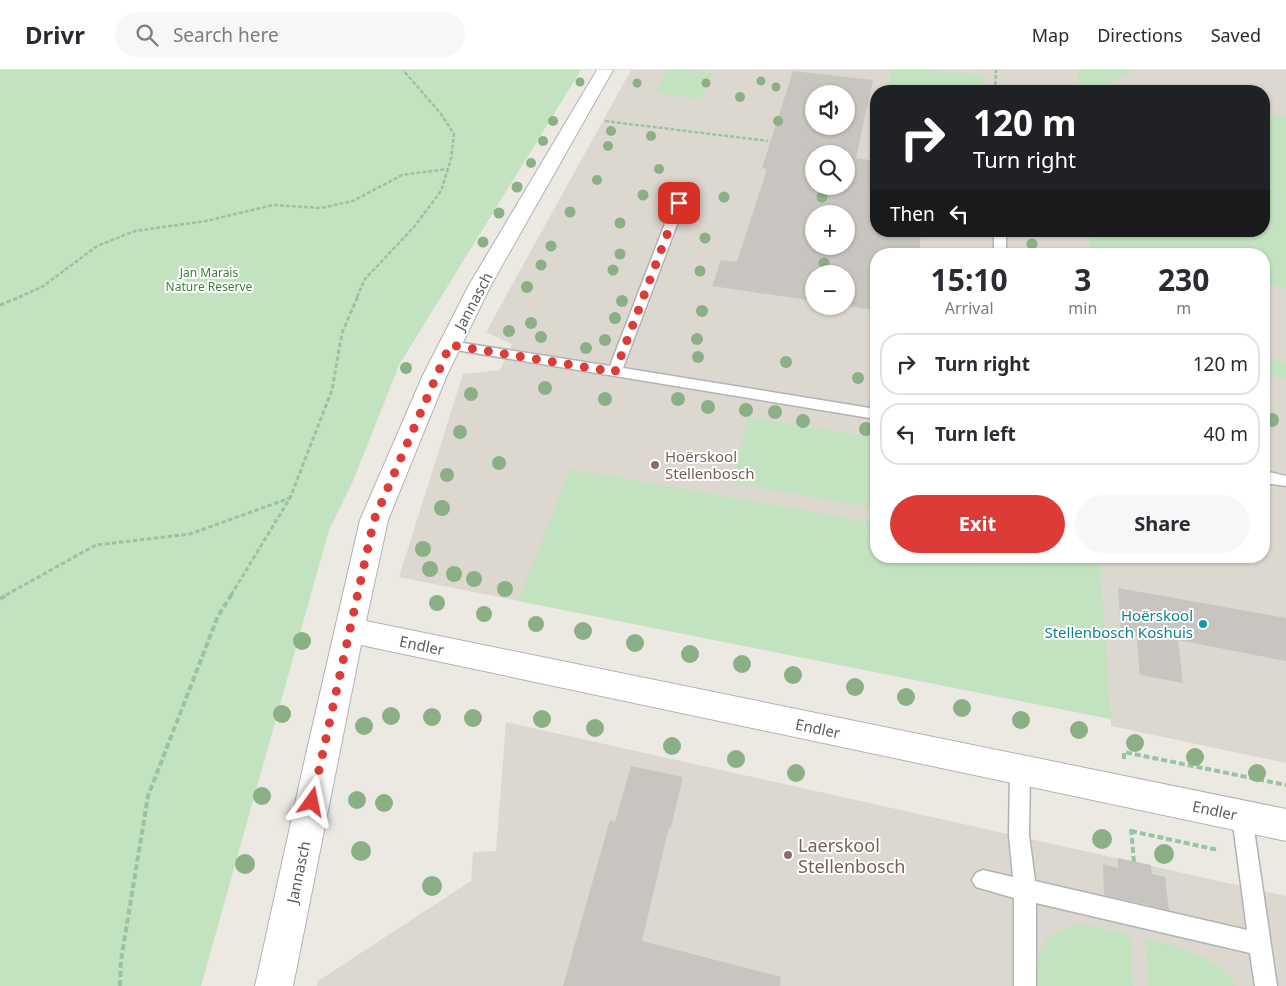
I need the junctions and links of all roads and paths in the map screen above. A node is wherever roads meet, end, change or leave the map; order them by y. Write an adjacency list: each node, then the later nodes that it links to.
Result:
1 (403, 70): 7 (path)
2 (606, 70): 10 (street, Jannasch)
3 (996, 70): 4 (path)
4 (995, 85)
5 (608, 121): 6 (path)
6 (768, 141)
7 (447, 169): 9 (path); 15 (path)
8 (679, 203): 11 (lane)
9 (0, 305)
10 (450, 345): 11 (lane); 17 (street, Jannasch)
11 (615, 372): 12 (lane)
12 (870, 413)
13 (1270, 479): 14 (lane)
14 (1284, 481)
15 (290, 498): 16 (path); 30 (path)
16 (0, 599)
17 (350, 630): 19 (street, Endler); 31 (street, Jannasch)
18 (1124, 752): 20 (path)
19 (1020, 770): 21 (street, Endler); 28 (lane)
20 (1286, 785)
21 (1242, 816): 23 (street, Endler); 29 (lane)
22 (1130, 822): 24 (path)
23 (1286, 825)
24 (1131, 831): 25 (path); 26 (path)
25 (1218, 850)
26 (1134, 862)
27 (983, 880): 28 (lane)
28 (1025, 889): 29 (lane); 32 (lane)
29 (1260, 944): 33 (lane)
30 (120, 986)
31 (274, 986)
32 (1024, 986)
33 (1266, 986)

